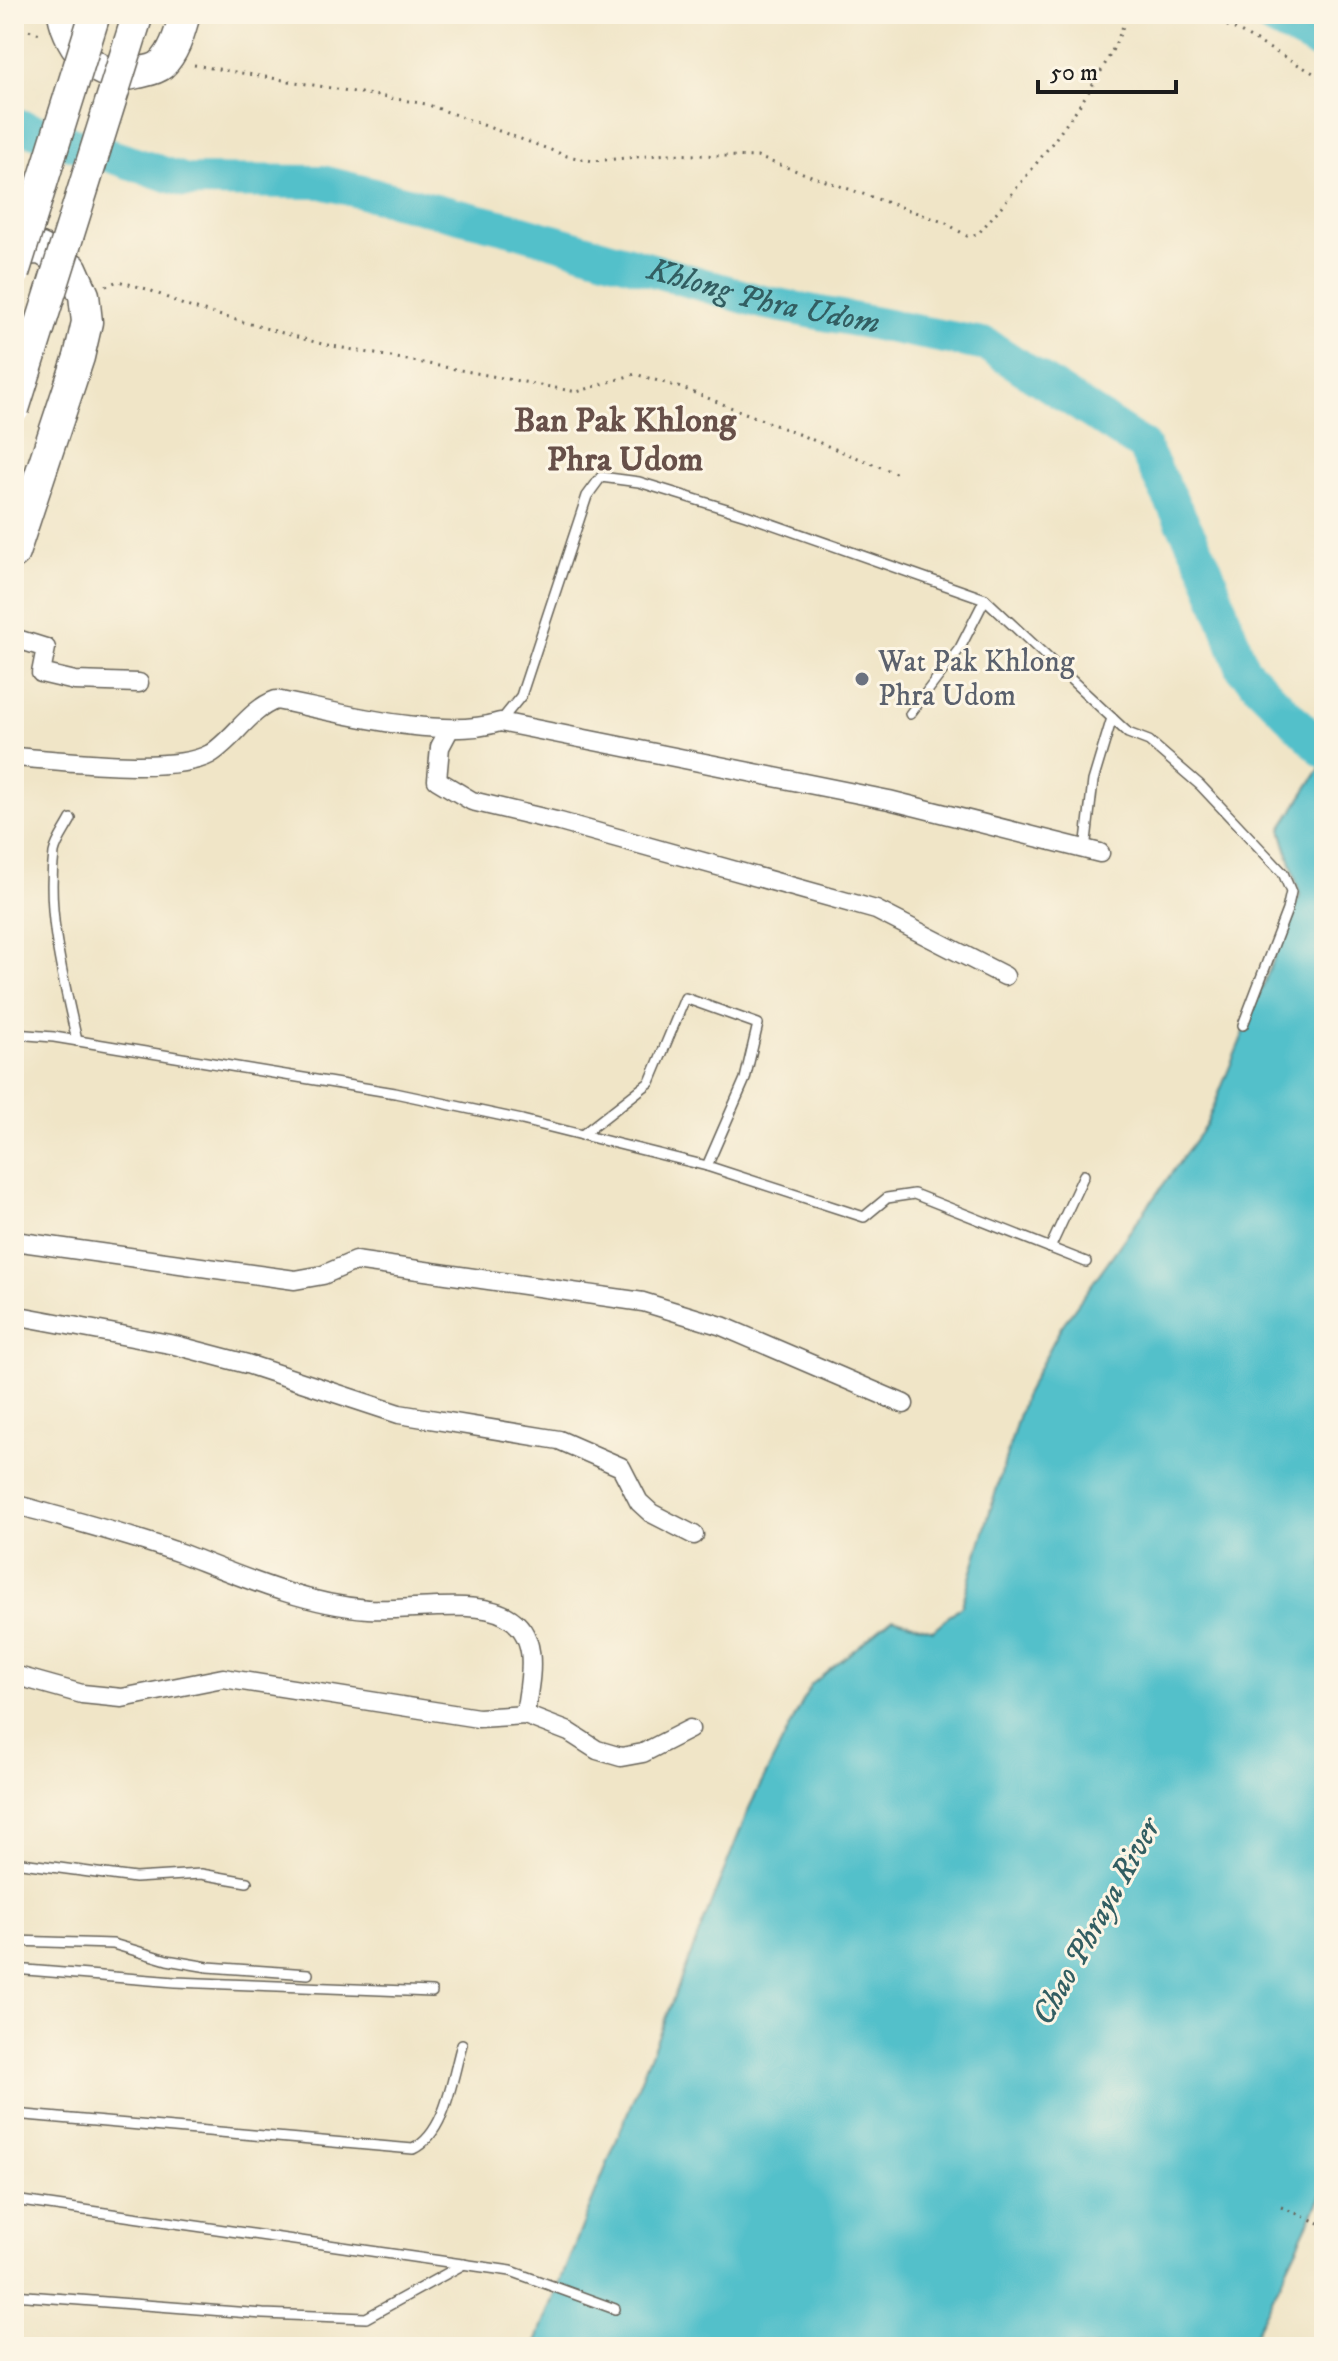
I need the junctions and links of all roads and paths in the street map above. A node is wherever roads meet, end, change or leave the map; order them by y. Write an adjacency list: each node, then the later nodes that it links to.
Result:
1 (63, 14): 7 (main road)
2 (95, 14): 10 (main road, bridge)
3 (138, 14): 12 (main road, bridge)
4 (185, 14): 7 (main road)
5 (1127, 14): 7 (path)
6 (1197, 14): 8 (path)
7 (159, 67)
8 (1324, 79)
9 (14, 250): 11 (main road)
10 (14, 273)
11 (84, 295): 13 (path); 14 (main road)
12 (14, 409)
13 (898, 474)
14 (14, 553)
15 (985, 599): 18 (lane); 19 (lane); 20 (lane)
16 (14, 638): 17 (street)
17 (139, 683)
18 (910, 714)
19 (1112, 718): 24 (lane); 26 (lane)
20 (500, 722): 21 (street); 24 (street)
21 (449, 730): 22 (street); 25 (street)
22 (14, 757)
23 (71, 819): 28 (lane)
24 (1093, 852)
25 (1005, 976)
26 (1243, 1025)
27 (14, 1034): 28 (lane)
28 (77, 1041): 29 (lane)
29 (582, 1135): 30 (lane); 30 (lane)
30 (707, 1166): 33 (lane)
31 (1084, 1175): 33 (lane)
32 (14, 1241): 36 (street)
33 (1050, 1248): 34 (lane)
34 (1086, 1262)
35 (14, 1315): 38 (street)
36 (904, 1404)
37 (14, 1504): 40 (street)
38 (694, 1535)
39 (14, 1675): 40 (street)
40 (525, 1715): 41 (street)
41 (690, 1729)
42 (14, 1862): 43 (lane)
43 (247, 1882)
44 (14, 1941): 46 (lane)
45 (14, 1969): 47 (lane)
46 (308, 1974)
47 (432, 1992)
48 (462, 2044): 49 (lane)
49 (14, 2114)
50 (14, 2200): 53 (lane)
51 (1281, 2207): 52 (path)
52 (1324, 2225)
53 (464, 2264): 54 (lane); 55 (lane)
54 (14, 2295)
55 (615, 2309)

